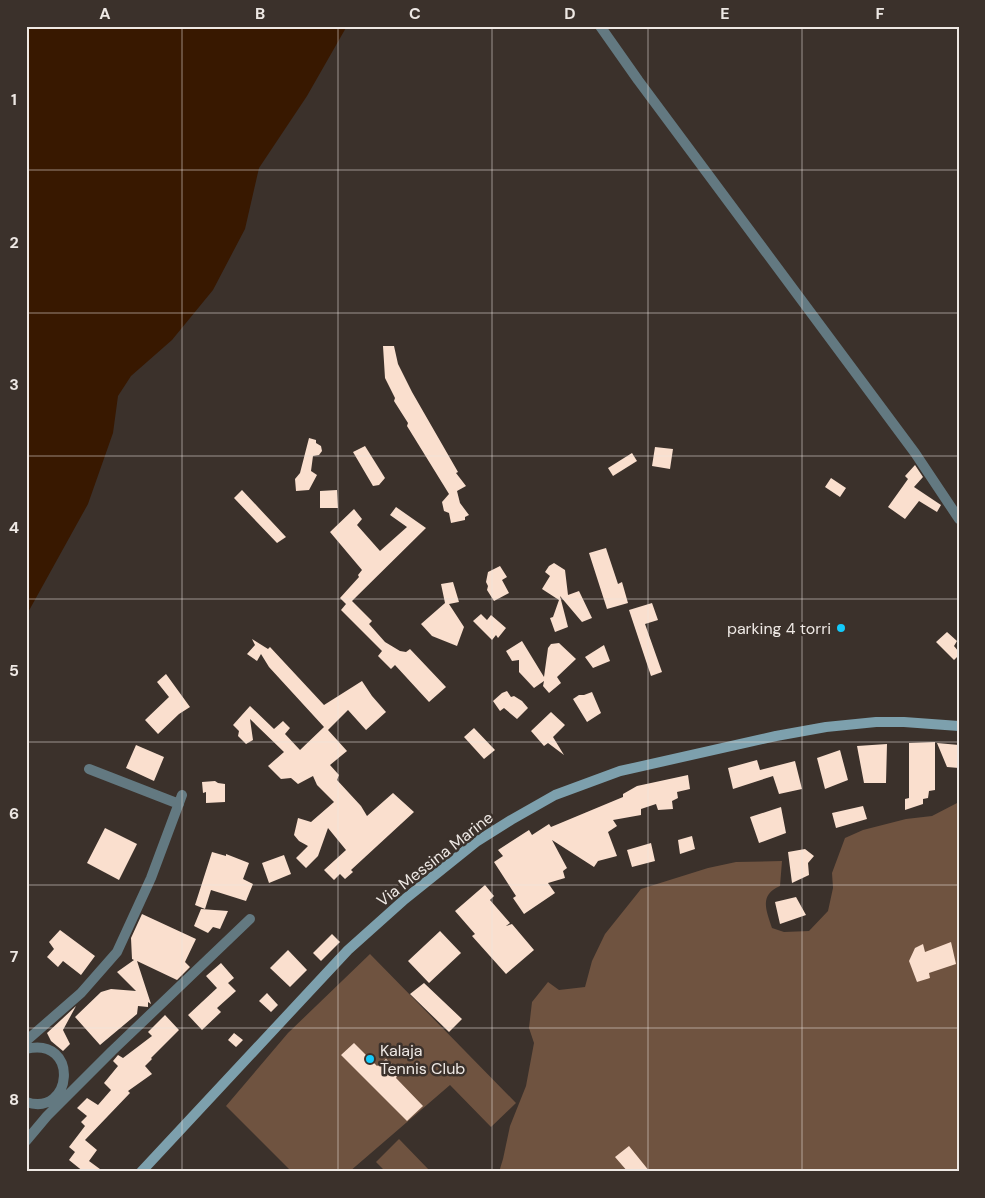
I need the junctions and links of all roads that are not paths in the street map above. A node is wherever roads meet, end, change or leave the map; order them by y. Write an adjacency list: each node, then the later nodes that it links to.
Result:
1 (600, 26): 2 (street)
2 (959, 519)
3 (959, 726): 12 (main road, Via Messina Marine)
4 (89, 769): 6 (street)
5 (250, 919): 8 (street)
6 (30, 1043): 7 (street)
7 (65, 1073): 8 (street); 9 (street)
8 (80, 1084): 10 (street)
9 (30, 1103): 10 (street)
10 (43, 1121): 11 (street)
11 (26, 1141)
12 (141, 1172)

